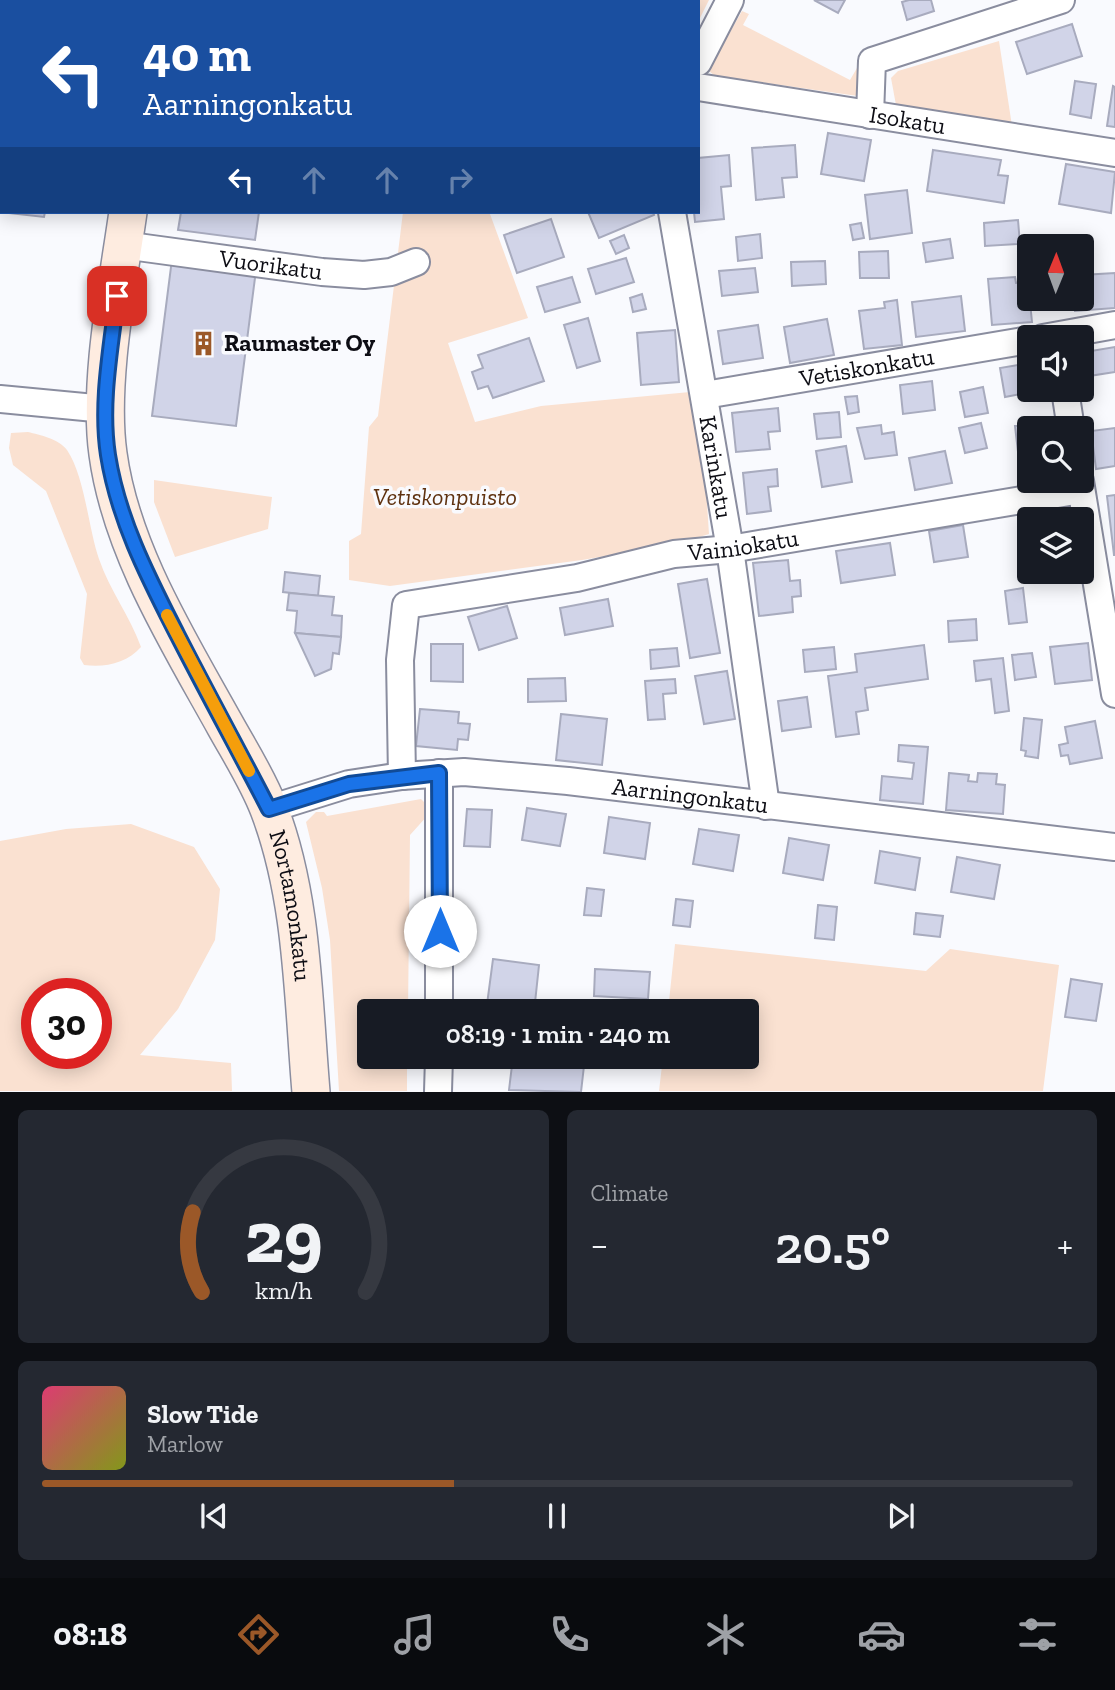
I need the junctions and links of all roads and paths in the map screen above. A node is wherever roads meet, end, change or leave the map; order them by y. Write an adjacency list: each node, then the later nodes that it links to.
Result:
1 (730, 0): 3 (street)
2 (1061, 0): 5 (street)
3 (700, 58)
4 (700, 87): 5 (street, Isokatu)
5 (870, 115): 6 (street, Isokatu)
6 (1115, 153)
7 (672, 214): 13 (street, Karinkatu)
8 (126, 228): 9 (street, Vuorikatu); 15 (main road, Nortamonkatu)
9 (416, 262)
10 (1115, 325): 11 (street)
11 (1094, 329)
12 (1017, 342): 13 (street, Vetiskonkatu)
13 (705, 395): 18 (street, Karinkatu)
14 (0, 399): 15 (street)
15 (105, 409): 23 (main road, Nortamonkatu)
16 (1042, 493): 18 (street, Vainiokatu)
17 (1081, 493): 19 (street)
18 (730, 550): 21 (street, Vainiokatu); 22 (street, Karinkatu)
19 (1115, 695)
20 (439, 773): 21 (street, Aarningonkatu); 22 (street, Aarningonkatu); 25 (street)
21 (402, 776): 23 (street, Aarningonkatu)
22 (766, 806): 24 (street, Aarningonkatu)
23 (269, 809): 27 (main road, Nortamonkatu)
24 (1115, 847)
25 (439, 999)
26 (439, 1069): 28 (street)
27 (311, 1091)
28 (438, 1091)

